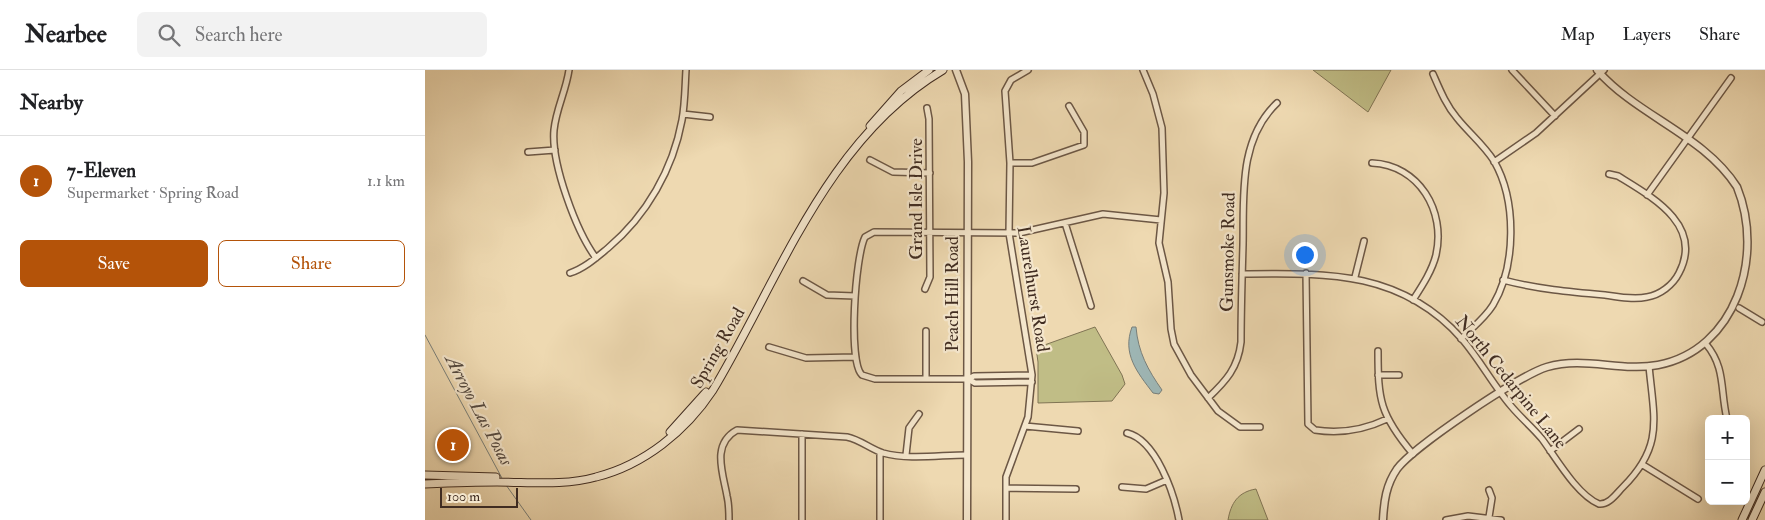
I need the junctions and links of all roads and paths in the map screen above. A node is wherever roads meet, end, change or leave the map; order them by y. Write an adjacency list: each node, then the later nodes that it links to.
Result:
1 (569, 70): 19 (street)
2 (686, 70): 15 (street)
3 (929, 70): 82 (main road, Spring Road)
4 (943, 70): 82 (main road, Spring Road)
5 (956, 70): 31 (street, Peach Hill Road)
6 (1028, 70): 23 (street, Laurelhurst Road)
7 (1143, 70): 28 (street)
8 (1512, 70): 16 (street)
9 (1600, 71): 16 (street); 18 (street)
10 (1433, 74): 22 (street)
11 (1731, 78): 18 (street)
12 (1277, 104): 37 (street, Gunsmoke Road)
13 (1069, 106): 23 (street)
14 (927, 108): 25 (street, Grand Isle Drive)
15 (683, 114): 17 (street); 34 (street)
16 (1555, 116): 22 (street)
17 (710, 117)
18 (1687, 139): 27 (street); 38 (street)
19 (555, 150): 20 (street); 34 (street)
20 (528, 152)
21 (870, 160): 25 (street)
22 (1494, 162): 40 (street)
23 (1009, 163): 32 (street, Laurelhurst Road)
24 (1372, 163): 45 (street)
25 (930, 173): 30 (street, Grand Isle Drive)
26 (1609, 174): 27 (street)
27 (1647, 195): 40 (street)
28 (1161, 220): 29 (street); 63 (street)
29 (1065, 223): 32 (street); 46 (street)
30 (930, 232): 31 (street); 43 (street, Grand Isle Drive); 44 (street)
31 (967, 233): 32 (street); 60 (street, Peach Hill Road)
32 (1009, 233): 58 (street, Laurelhurst Road)
33 (1364, 241): 39 (street)
34 (596, 258): 35 (street)
35 (570, 273)
36 (1306, 273): 37 (street, North Cedarpine Lane); 39 (street, North Cedarpine Lane); 66 (street)
37 (1242, 274): 63 (street, Gunsmoke Road)
38 (1751, 276)
39 (1355, 278): 45 (street, North Cedarpine Lane)
40 (1503, 280): 50 (street)
41 (803, 281): 44 (street)
42 (1749, 284): 47 (street)
43 (925, 289)
44 (855, 296): 54 (street)
45 (1413, 300): 50 (street, North Cedarpine Lane)
46 (1091, 306)
47 (1739, 308): 48 (street); 51 (street)
48 (1762, 322)
49 (926, 331): 59 (street)
50 (1461, 339): 62 (street, North Cedarpine Lane)
51 (1706, 344): 55 (street); 65 (street)
52 (769, 347): 54 (street)
53 (1378, 351): 56 (street)
54 (856, 357): 59 (street)
55 (1649, 366): 62 (street); 78 (street)
56 (1378, 375): 57 (street); 66 (street)
57 (1399, 375)
58 (1032, 376): 60 (street); 61 (street, Laurelhurst Road)
59 (926, 379): 60 (street)
60 (967, 379): 61 (street); 77 (street, Peach Hill Road)
61 (1032, 382): 67 (street, Laurelhurst Road)
62 (1501, 392): 73 (street, North Cedarpine Lane); 75 (street)
63 (1208, 398): 68 (street)
64 (919, 414): 76 (street)
65 (1726, 415)
66 (1387, 419): 75 (street)
67 (1025, 426): 70 (street); 86 (street, Laurelhurst Road)
68 (1260, 427)
69 (1579, 429): 73 (street)
70 (1077, 431)
71 (1127, 433): 83 (street)
72 (802, 434): 74 (street); 92 (street); 93 (street)
73 (1550, 450): 78 (street, North Cedarpine Lane)
74 (880, 452): 76 (street); 94 (street)
75 (1413, 454): 98 (street)
76 (906, 455): 77 (street)
77 (967, 455): 95 (street, Peach Hill Road)
78 (1643, 465): 90 (street)
79 (1765, 470): 101 (main road)
80 (425, 474): 81 (main road, Spring Road)
81 (493, 480): 82 (main road, Spring Road); 84 (main road, Spring Road)
82 (528, 480)
83 (1167, 480): 85 (street); 97 (street)
84 (425, 484)
85 (1122, 487)
86 (1006, 488): 87 (street); 96 (street, Laurelhurst Road)
87 (1076, 489)
88 (1489, 490): 91 (street)
89 (1765, 492): 102 (main road)
90 (1698, 499)
91 (1489, 517): 99 (street); 100 (street)
92 (729, 520)
93 (802, 520)
94 (880, 520)
95 (967, 520)
96 (1006, 520)
97 (1179, 520)
98 (1383, 520)
99 (1446, 520)
100 (1501, 520)
101 (1742, 520)
102 (1752, 520)

